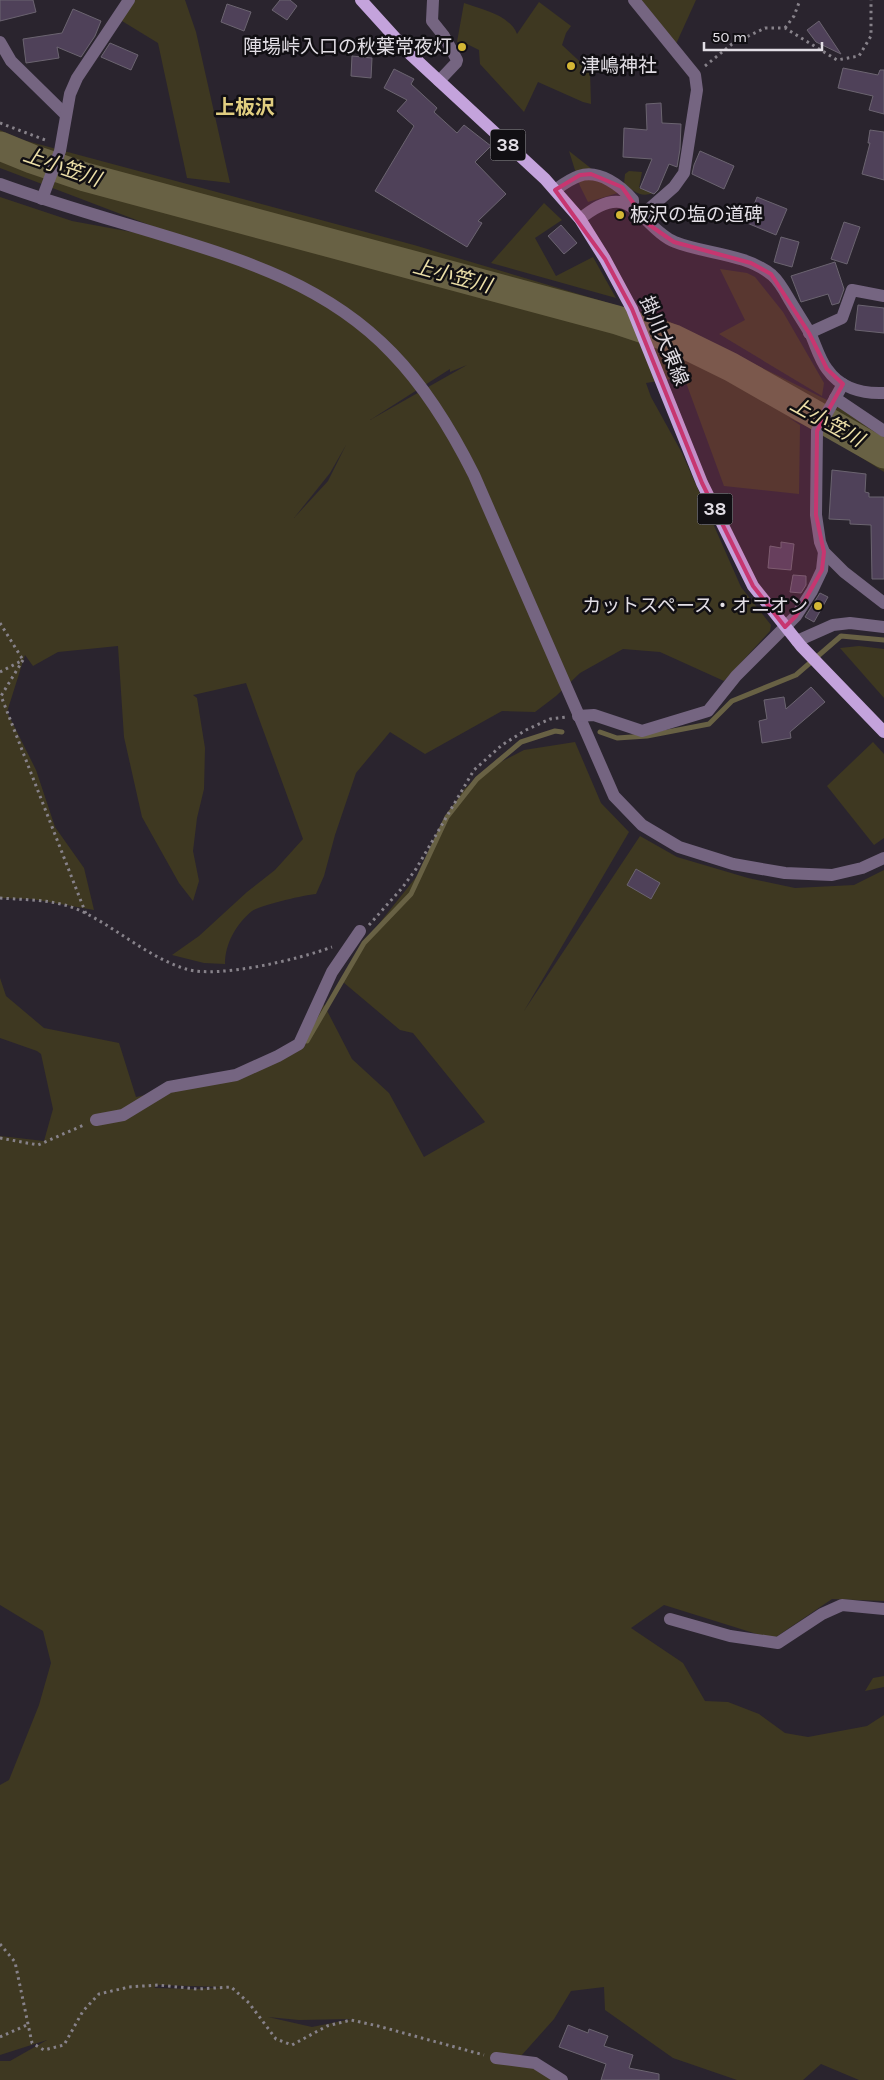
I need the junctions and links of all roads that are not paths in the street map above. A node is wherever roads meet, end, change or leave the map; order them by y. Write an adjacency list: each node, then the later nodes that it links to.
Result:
1 (128, 0): 7 (street)
2 (360, 0): 6 (main road, 掛川大東線 / 38)
3 (433, 0): 6 (street)
4 (634, 0): 11 (street)
5 (0, 42): 7 (street)
6 (439, 81): 9 (main road, 掛川大東線 / 38)
7 (66, 115): 10 (street)
8 (0, 184): 10 (street)
9 (555, 190): 11 (street); 12 (main road, 掛川大東線 / 38)
10 (42, 199): 24 (street)
11 (637, 211): 12 (street); 14 (street)
12 (580, 220): 21 (main road, 掛川大東線 / 38)
13 (884, 296): 14 (street)
14 (809, 332): 15 (street)
15 (843, 384): 16 (street); 17 (street)
16 (884, 393)
17 (834, 401): 18 (street); 19 (street)
18 (884, 431)
19 (824, 552): 20 (street); 21 (street)
20 (884, 603)
21 (785, 627): 23 (main road, 掛川大東線 / 38); 24 (street)
22 (884, 627): 23 (street)
23 (799, 643): 25 (main road, 掛川大東線 / 38)
24 (578, 716): 26 (street)
25 (884, 732)
26 (884, 858)
27 (360, 932): 28 (street)
28 (96, 1120)
29 (884, 1608): 30 (street)
30 (670, 1619)
31 (496, 2058): 32 (street)
32 (562, 2080)

